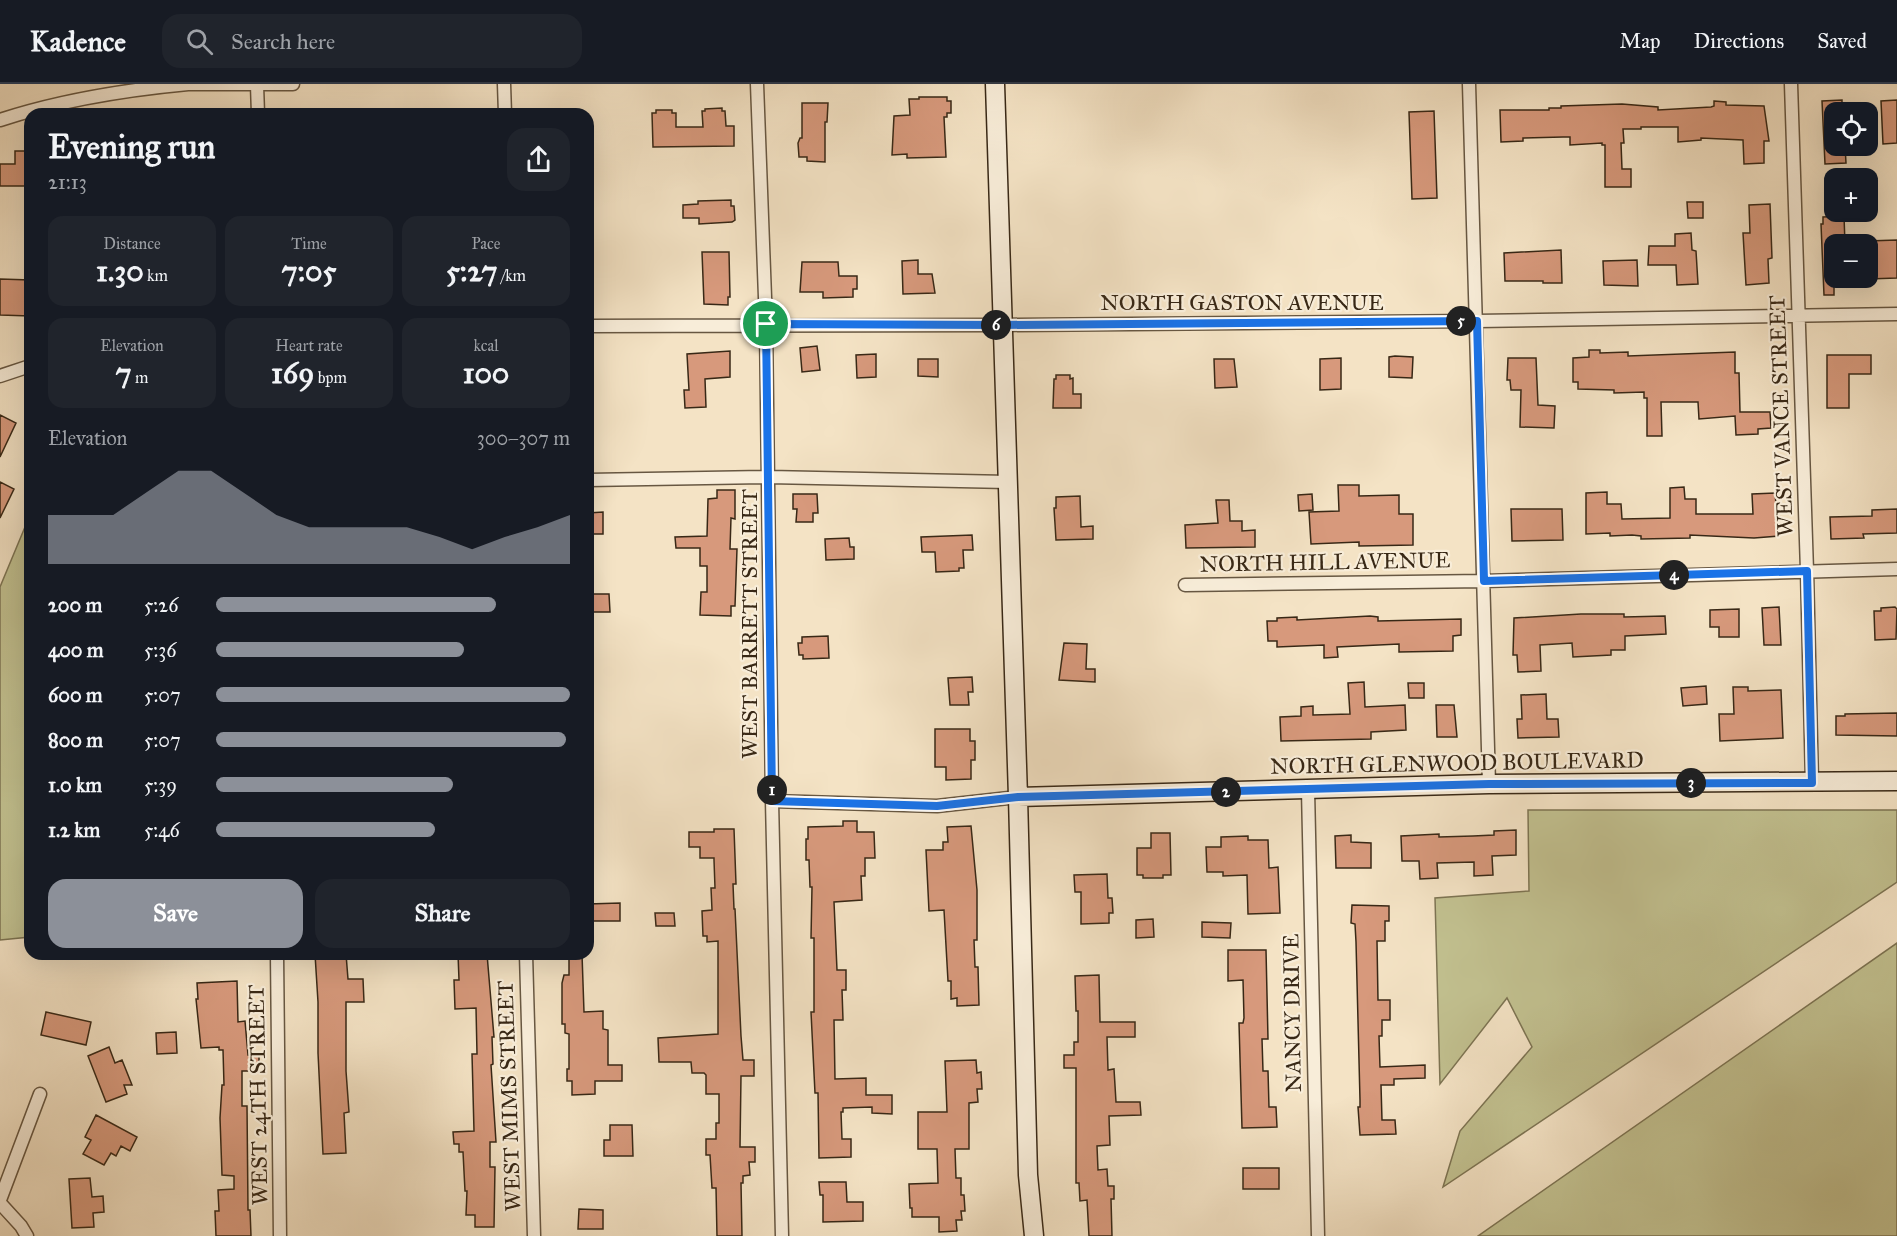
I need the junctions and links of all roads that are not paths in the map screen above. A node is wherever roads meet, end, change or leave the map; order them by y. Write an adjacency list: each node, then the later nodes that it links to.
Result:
1 (189, 84): 8 (street); 9 (street)
2 (293, 84): 8 (street)
3 (504, 84): 11 (street)
4 (757, 84): 17 (street, WEST BARRETT STREET)
5 (994, 84): 18 (main road)
6 (1469, 84): 16 (street)
7 (1791, 84): 15 (street, WEST VANCE STREET)
8 (257, 85): 10 (street)
9 (46, 108)
10 (258, 108)
11 (505, 108)
12 (24, 114): 13 (street)
13 (0, 120)
14 (1897, 314): 15 (street, NORTH GASTON AVENUE)
15 (1798, 315): 16 (street, NORTH GASTON AVENUE); 26 (street, WEST VANCE STREET)
16 (1477, 321): 18 (street, NORTH GASTON AVENUE); 27 (street)
17 (766, 324): 18 (street, NORTH GASTON AVENUE); 19 (street, NORTH GASTON AVENUE); 22 (street, WEST BARRETT STREET)
18 (1002, 325): 24 (main road)
19 (594, 326)
20 (24, 368): 21 (street)
21 (0, 376)
22 (769, 477): 23 (street); 24 (street); 34 (street, WEST BARRETT STREET)
23 (594, 480)
24 (1008, 482): 33 (main road)
25 (1897, 569): 26 (street, NORTH HILL AVENUE)
26 (1807, 571): 27 (street, NORTH HILL AVENUE); 30 (street, WEST VANCE STREET)
27 (1484, 581): 28 (street, NORTH HILL AVENUE); 31 (street)
28 (1185, 585)
29 (1897, 781): 30 (main road, NORTH GLENWOOD BOULEVARD)
30 (1812, 783): 31 (main road, NORTH GLENWOOD BOULEVARD)
31 (1489, 784): 32 (main road, NORTH GLENWOOD BOULEVARD)
32 (1308, 790): 33 (main road, NORTH GLENWOOD BOULEVARD); 44 (street, NANCY DRIVE)
33 (1018, 797): 34 (street); 43 (main road)
34 (772, 801): 42 (street, WEST BARRETT STREET)
35 (277, 960): 40 (street, WEST 24TH STREET)
36 (526, 960): 41 (street, WEST MIMS STREET)
37 (40, 1094): 38 (street)
38 (0, 1201): 39 (street)
39 (27, 1236)
40 (280, 1236)
41 (534, 1236)
42 (782, 1236)
43 (1034, 1236)
44 (1318, 1236)

